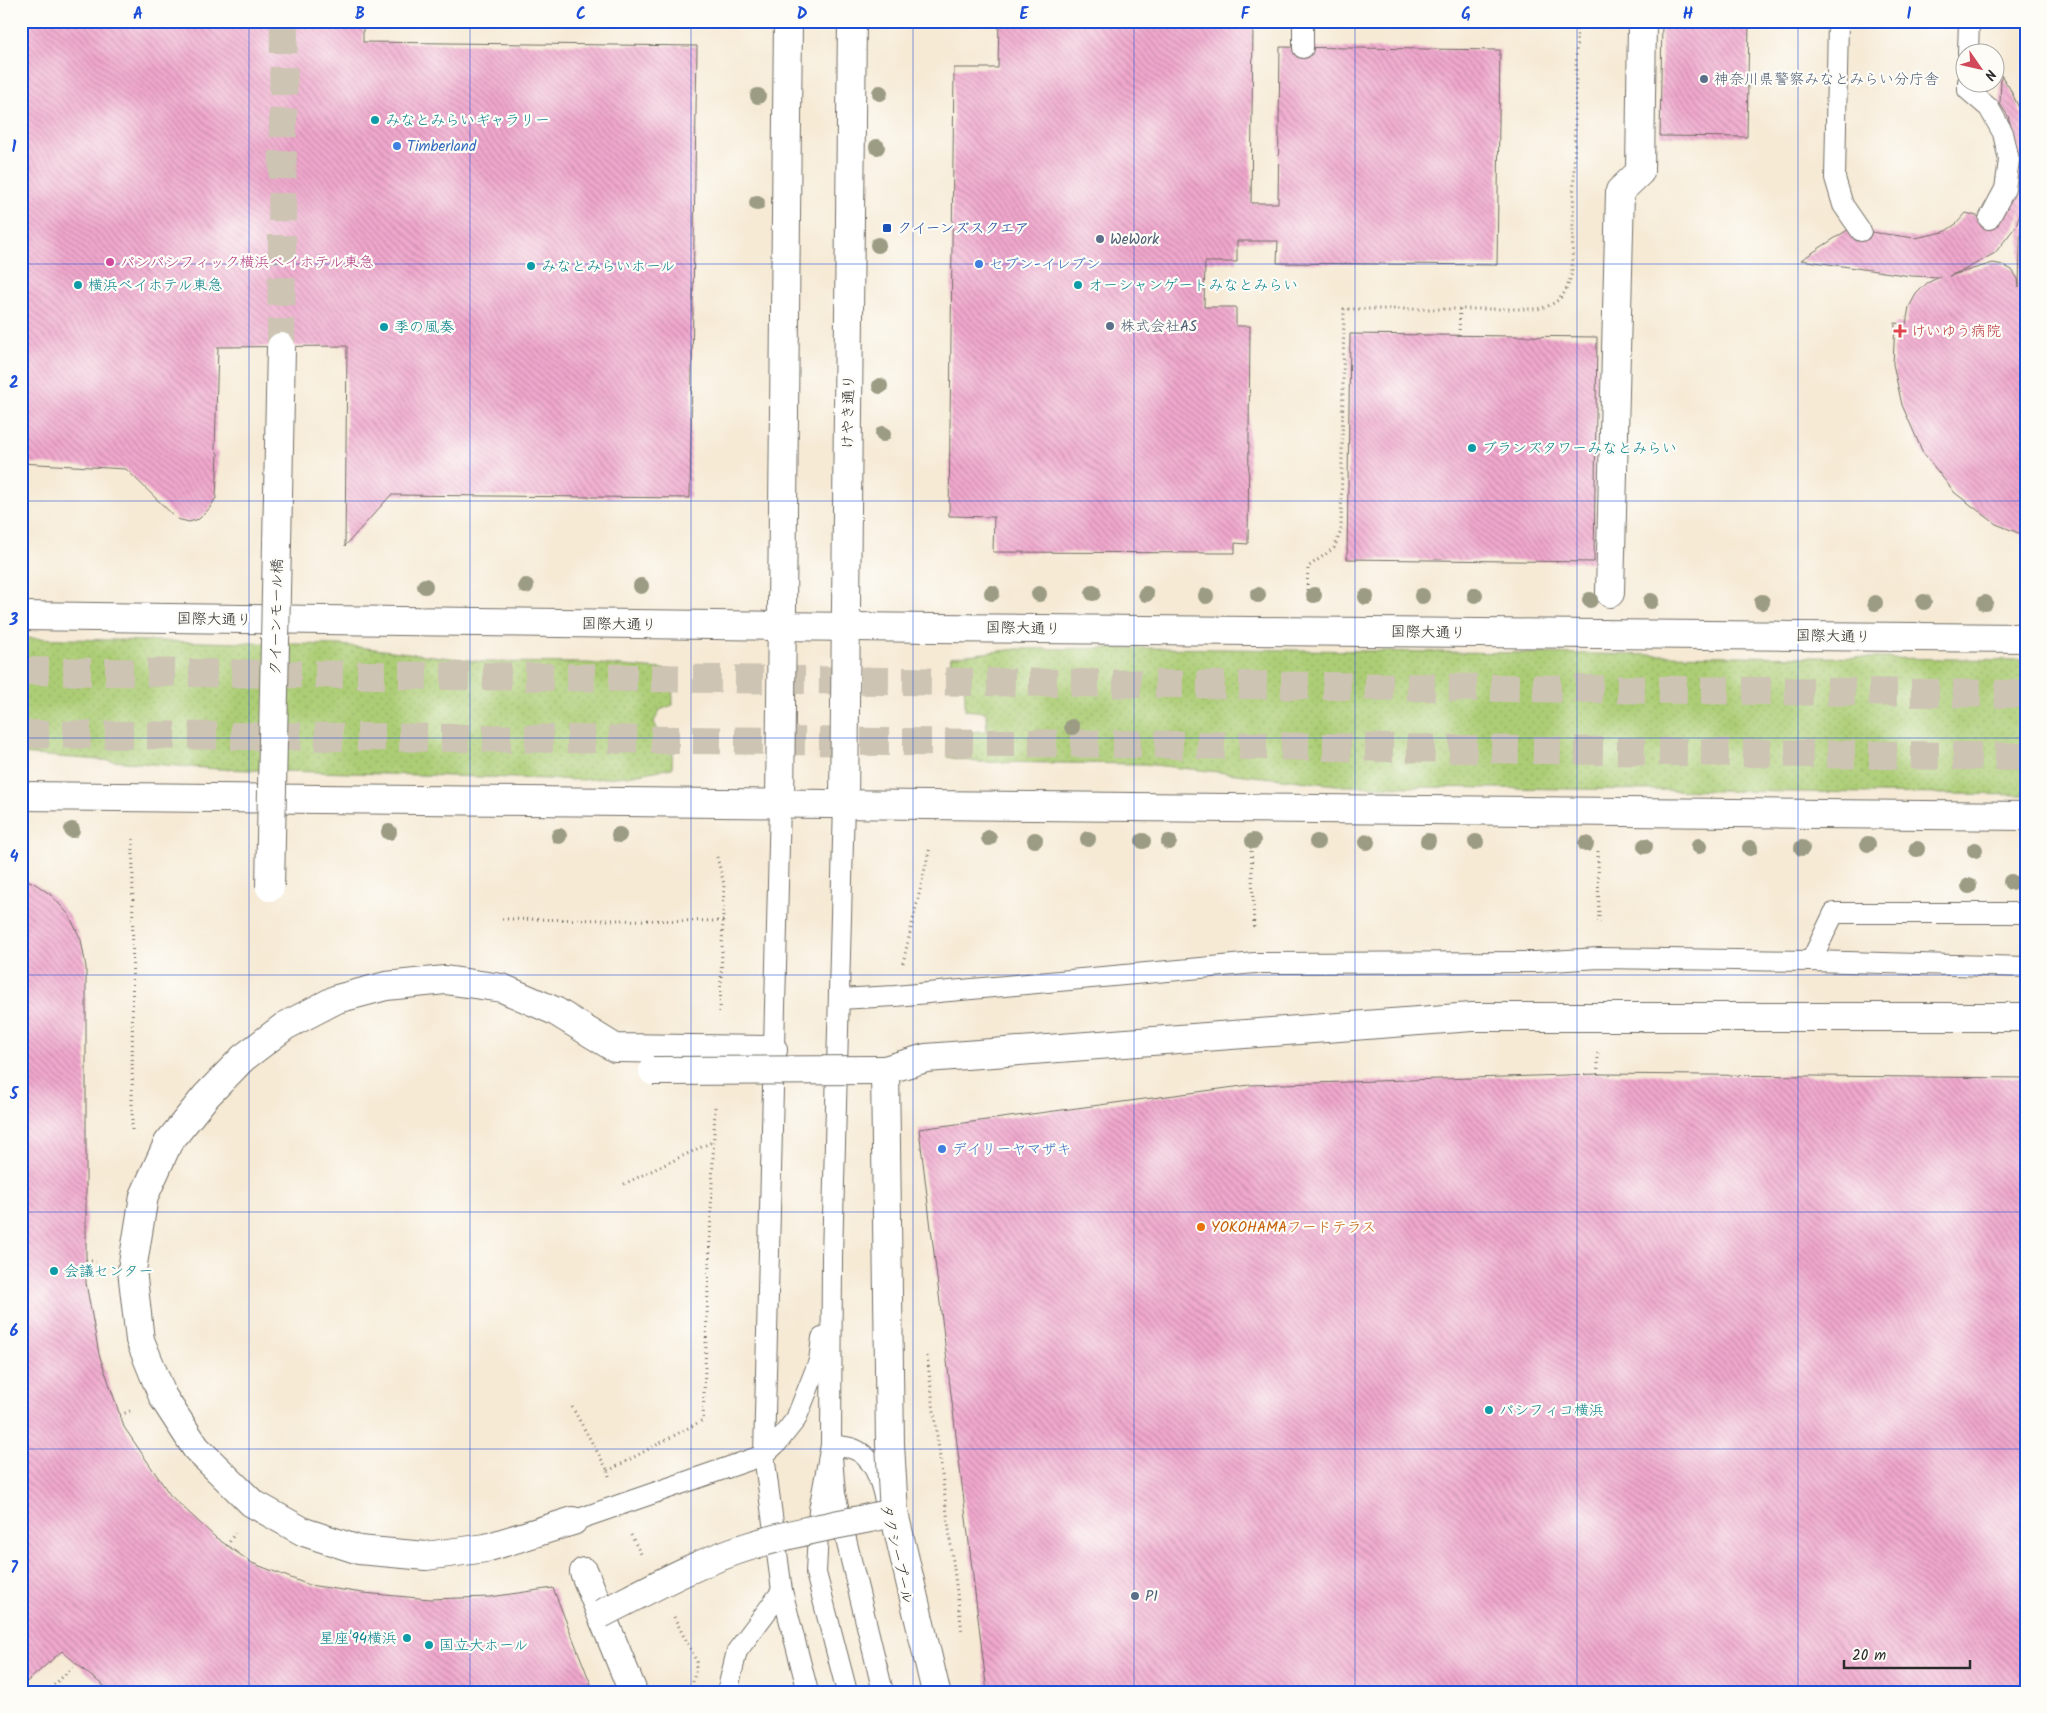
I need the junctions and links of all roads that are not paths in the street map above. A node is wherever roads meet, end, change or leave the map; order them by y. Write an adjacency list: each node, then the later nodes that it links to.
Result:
1 (788, 21): 15 (street)
2 (852, 21): 16 (street, けやき通り)
3 (1303, 21): 8 (lane)
4 (1642, 21): 13 (street)
5 (1838, 21): 11 (lane)
6 (1969, 21): 7 (lane)
7 (1968, 42)
8 (1302, 48)
9 (1970, 92): 10 (lane)
10 (1989, 219)
11 (1861, 231)
12 (281, 347): 22 (street, クイーンモール橋, bridge)
13 (1610, 593)
14 (21, 616): 15 (street, 国際大通り)
15 (781, 626): 16 (street, 国際大通り); 19 (street)
16 (846, 626): 17 (street, 国際大通り); 20 (street, けやき通り)
17 (2026, 638)
18 (21, 796): 19 (street)
19 (780, 803): 20 (street); 28 (lane)
20 (844, 803): 21 (street); 26 (lane)
21 (2026, 816)
22 (270, 887)
23 (2026, 913): 24 (lane)
24 (1811, 961): 25 (lane); 26 (lane)
25 (2026, 967)
26 (839, 999): 31 (lane)
27 (2026, 1017): 30 (street, bridge)
28 (774, 1050): 33 (lane); 35 (street)
29 (653, 1070): 30 (street, bridge)
30 (885, 1070): 34 (street, bridge)
31 (832, 1257): 32 (lane); 33 (lane)
32 (831, 1445): 42 (lane); 43 (lane); 44 (lane, タクシープール)
33 (764, 1455): 35 (lane); 37 (lane)
34 (894, 1513): 38 (street, bridge); 45 (street, bridge)
35 (573, 1521)
36 (584, 1572): 38 (street)
37 (782, 1591): 40 (lane); 41 (lane)
38 (601, 1614): 39 (street)
39 (633, 1692)
40 (727, 1692)
41 (808, 1692)
42 (847, 1692)
43 (883, 1692)
44 (928, 1692)
45 (936, 1692)

